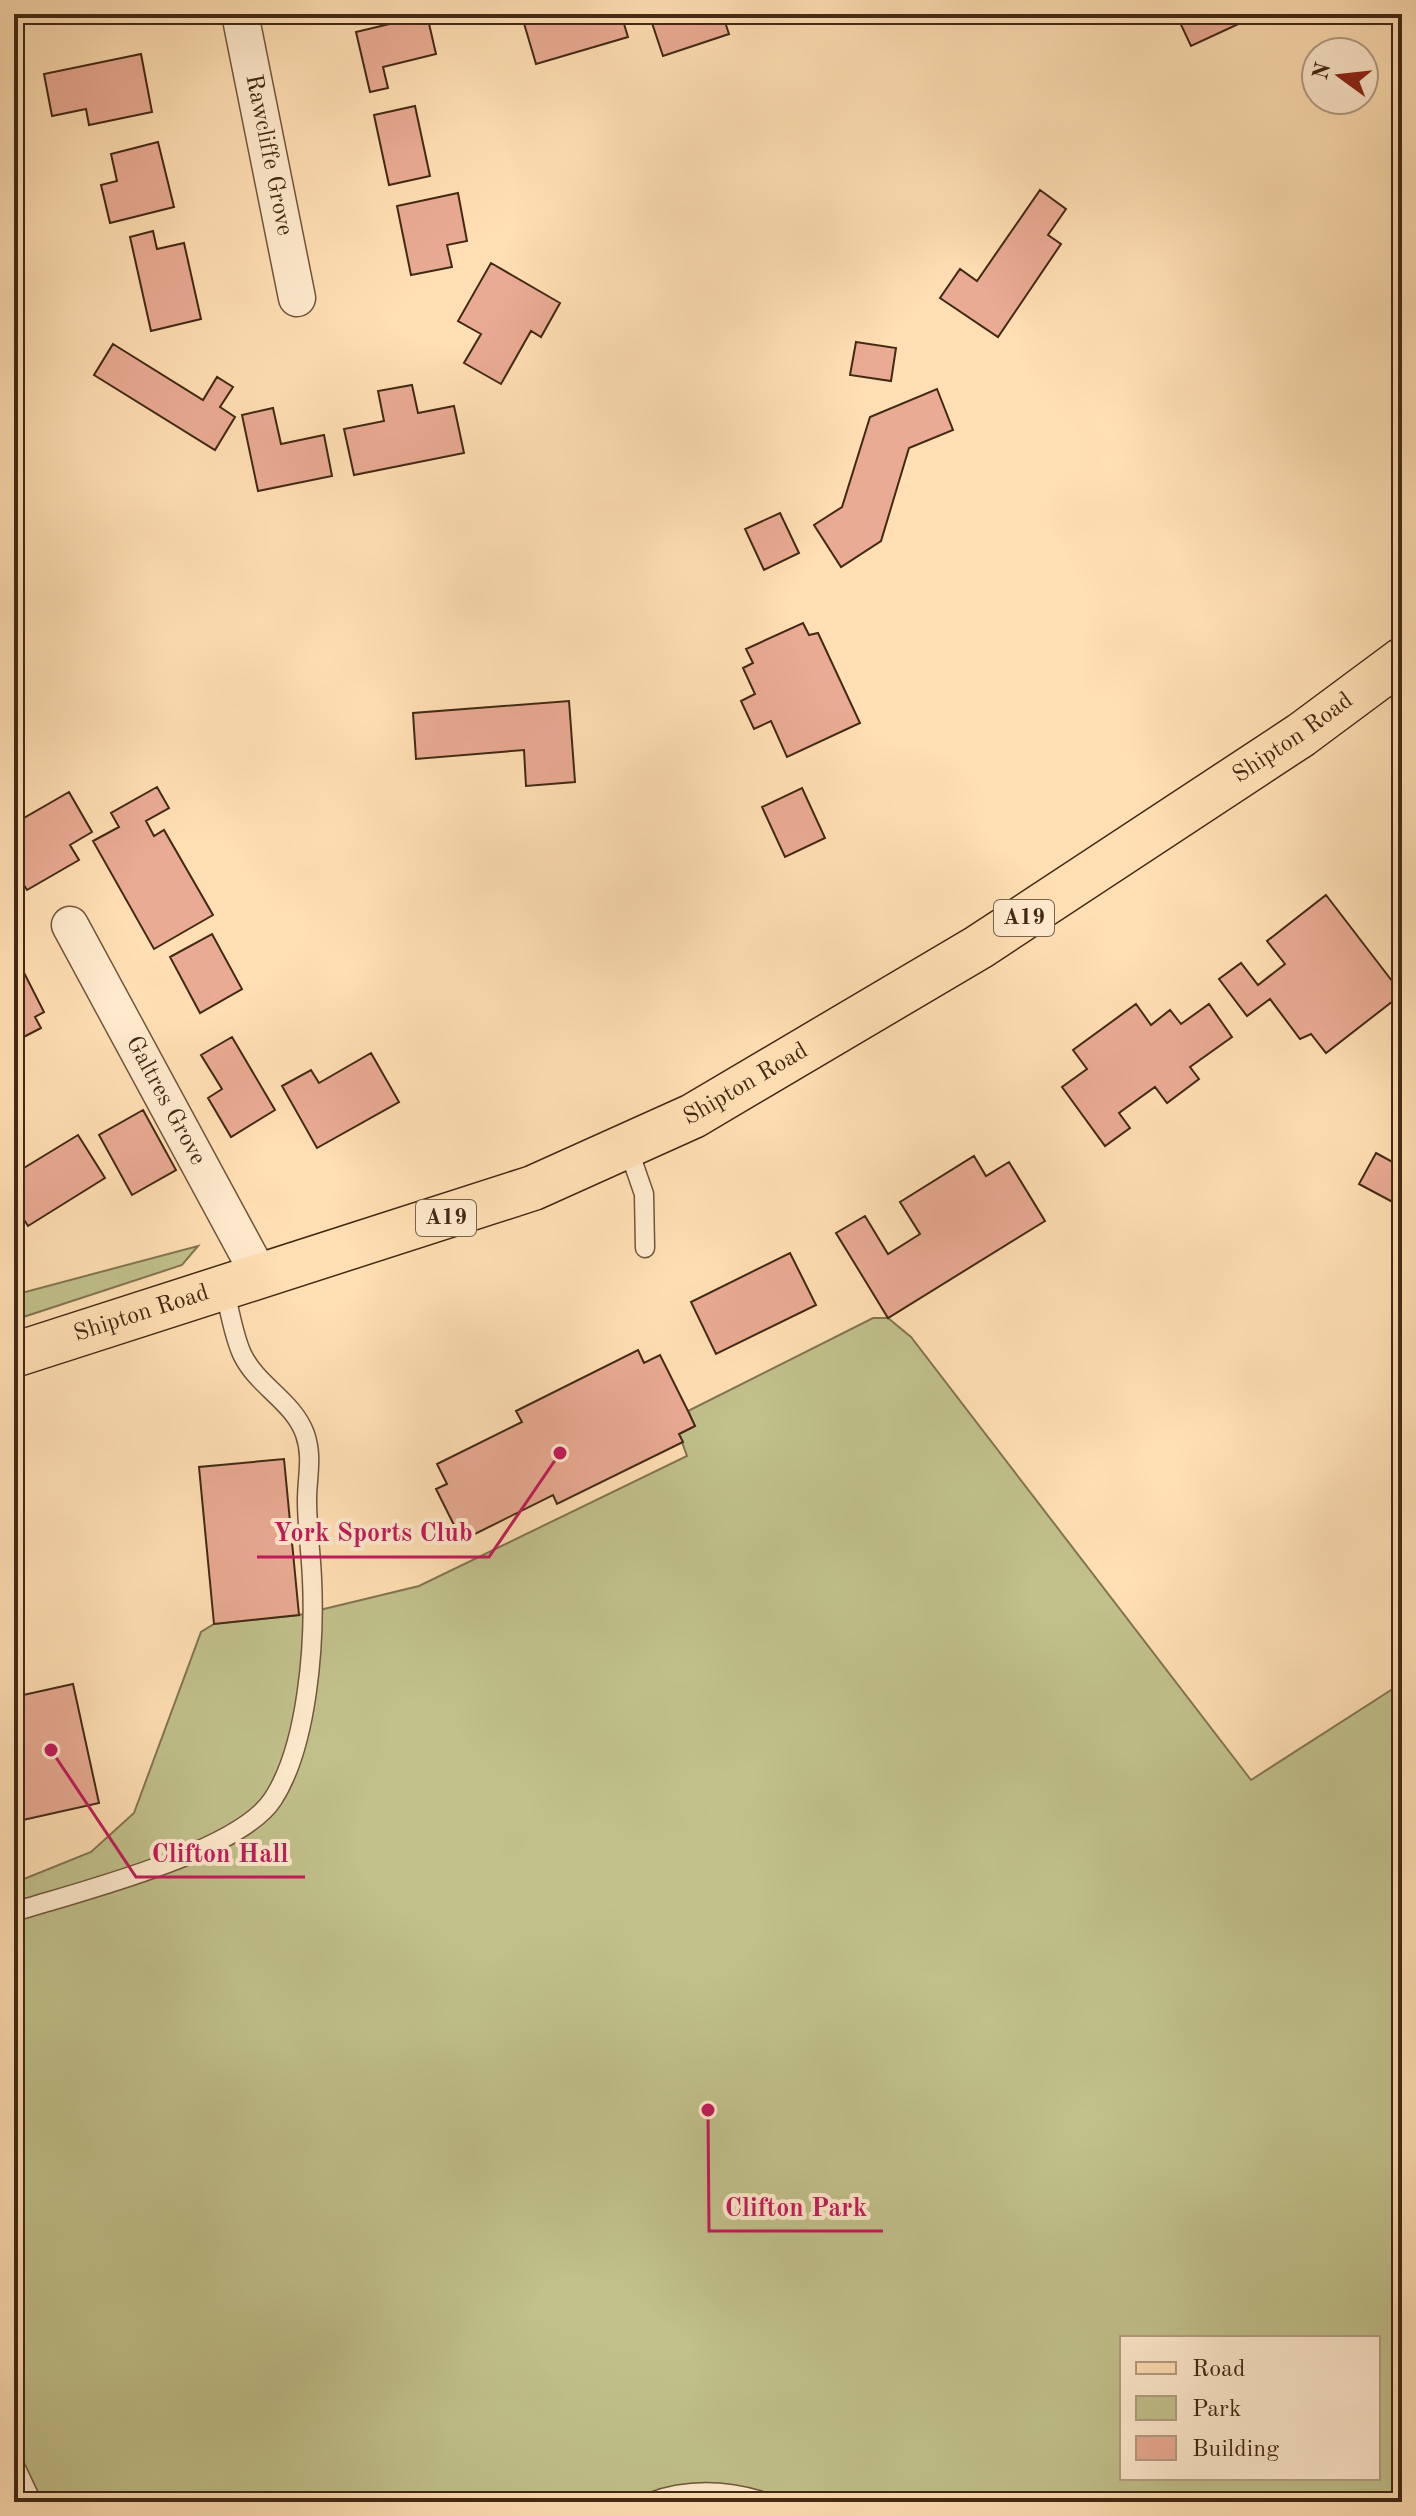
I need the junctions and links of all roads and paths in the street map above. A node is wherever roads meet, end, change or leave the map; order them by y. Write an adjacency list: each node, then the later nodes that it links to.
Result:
1 (240, 14): 2 (street, Rawcliffe Grove)
2 (297, 298)
3 (1402, 660): 5 (main road, Shipton Road / A19)
4 (70, 925): 7 (street, Galtres Grove)
5 (628, 1148): 6 (lane); 7 (main road, Shipton Road / A19)
6 (645, 1248)
7 (243, 1284): 8 (main road, Shipton Road / A19); 9 (lane)
8 (14, 1355)
9 (14, 1912)
10 (14, 2464): 11 (lane)
11 (32, 2502)
12 (651, 2502): 13 (lane)
13 (765, 2502)

